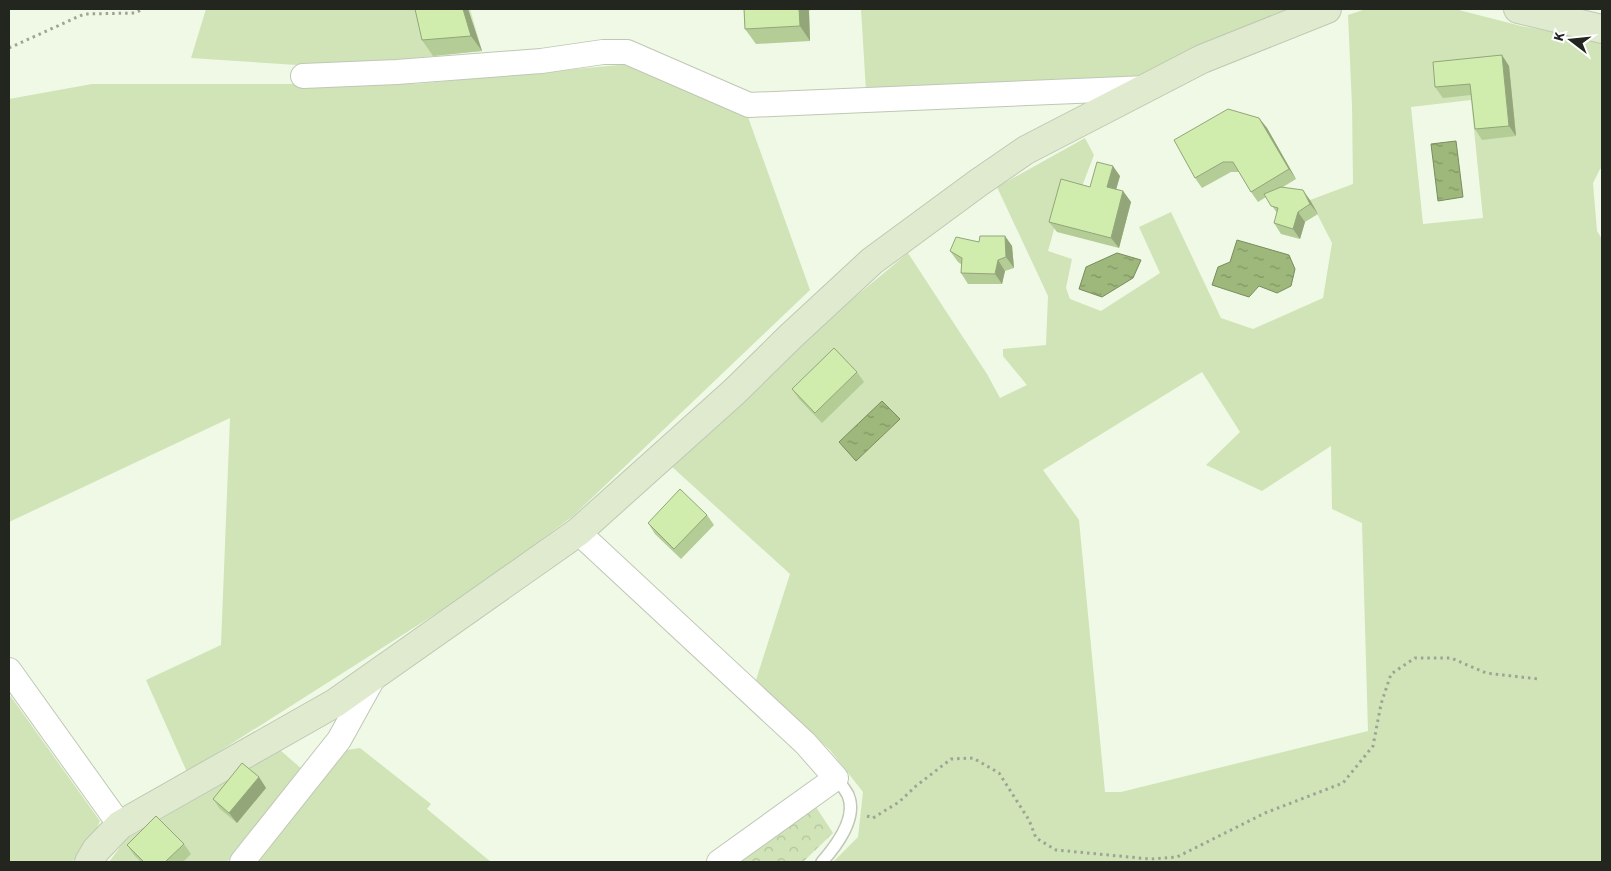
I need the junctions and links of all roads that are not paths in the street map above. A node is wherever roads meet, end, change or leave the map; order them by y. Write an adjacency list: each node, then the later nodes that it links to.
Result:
1 (1327, 9): 5 (street)
2 (1518, 9): 3 (street)
3 (1602, 28)
4 (304, 76): 5 (street)
5 (1146, 88): 6 (street)
6 (578, 532): 8 (street); 9 (street)
7 (9, 670): 10 (street)
8 (375, 676): 10 (street); 12 (street)
9 (836, 778): 13 (street); 14 (lane)
10 (120, 825): 11 (street)
11 (89, 862)
12 (242, 862)
13 (719, 862)
14 (822, 862)

